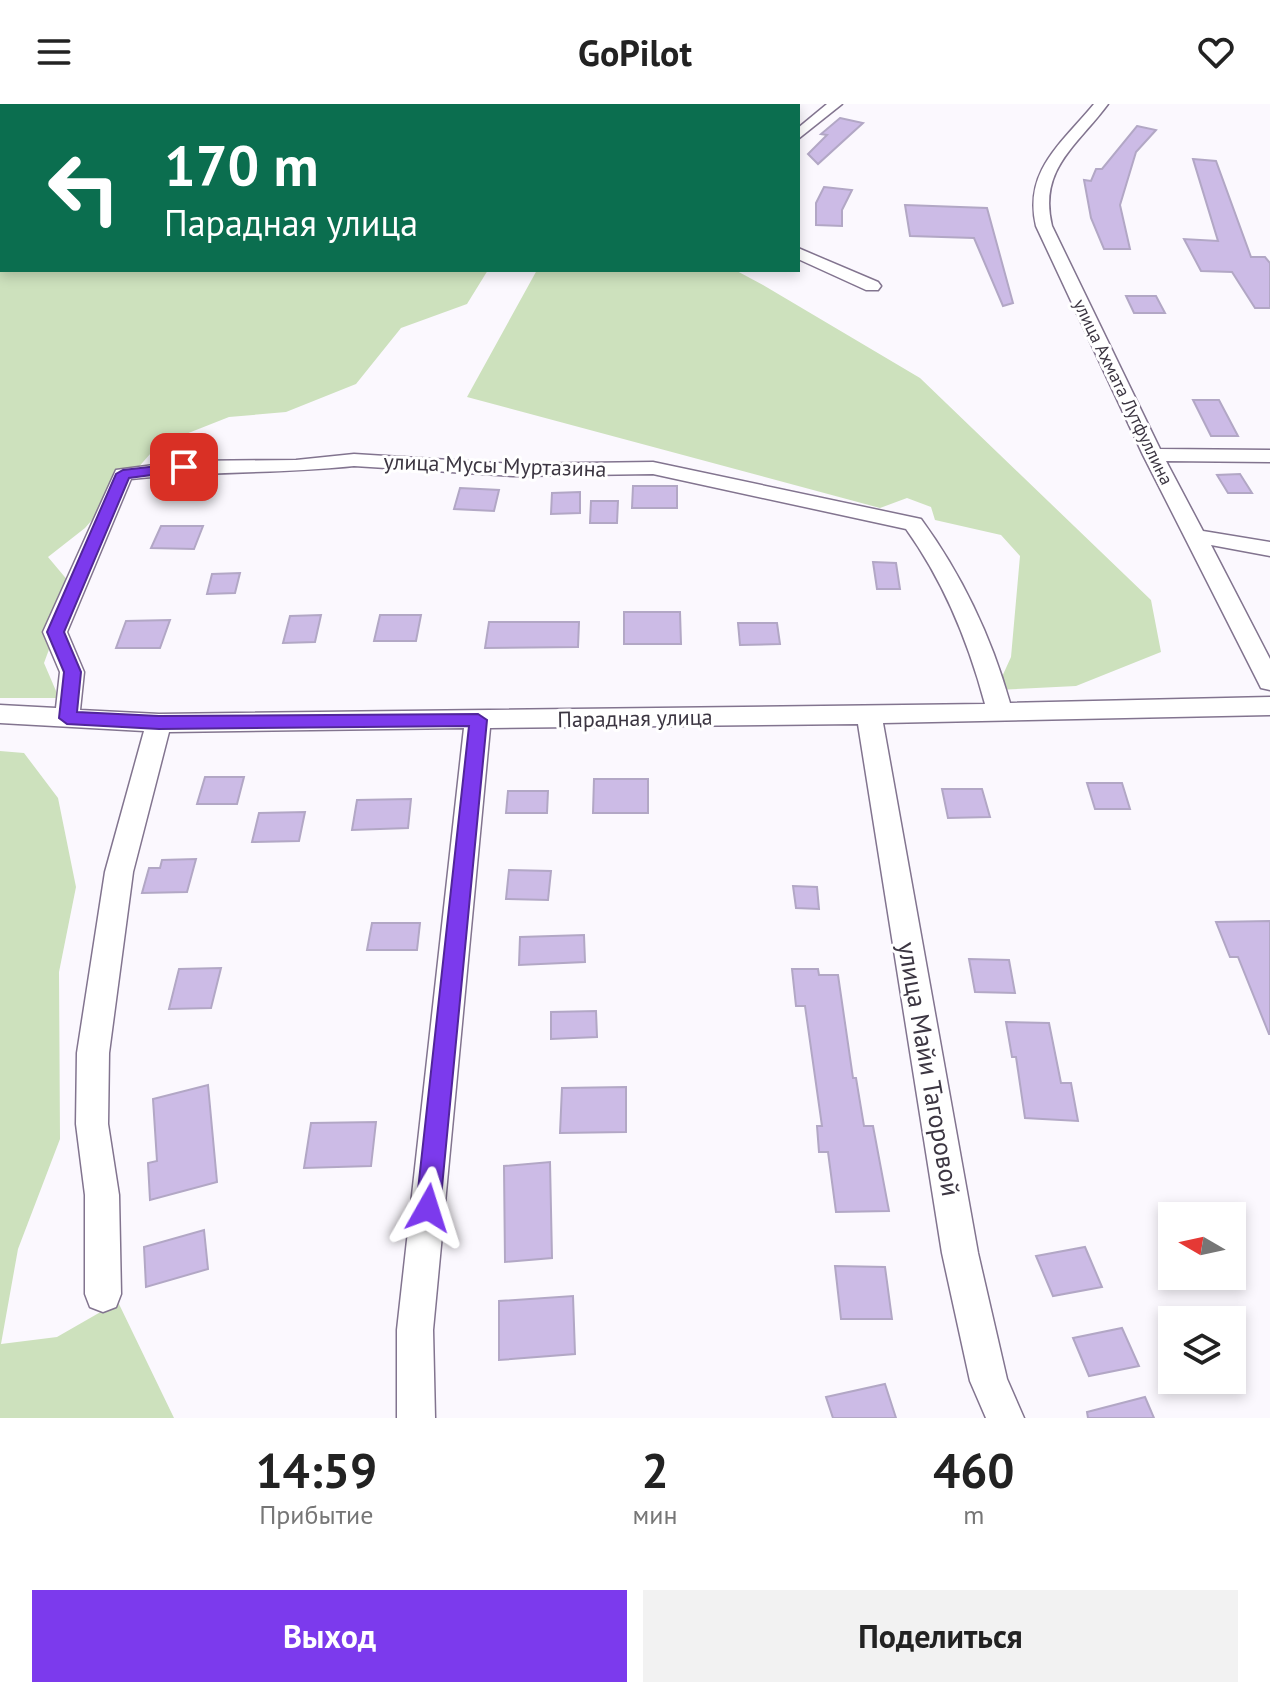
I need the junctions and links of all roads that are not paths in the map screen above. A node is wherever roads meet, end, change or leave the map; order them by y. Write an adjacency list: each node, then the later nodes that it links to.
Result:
1 (835, 104): 3 (street)
2 (1101, 104): 6 (street, улица Ахмата Лутфуллина)
3 (800, 133)
4 (800, 254): 5 (street)
5 (872, 286)
6 (1153, 455): 7 (street); 8 (street, улица Ахмата Лутфуллина)
7 (1270, 456)
8 (1194, 536): 9 (street); 10 (street, улица Ахмата Лутфуллина)
9 (1270, 549)
10 (1270, 682)
11 (1270, 706): 12 (street, Парадная улица)
12 (1000, 712): 14 (street, Парадная улица); 15 (street, улица Мусы Муртазина)
13 (0, 714): 15 (street, Парадная улица)
14 (869, 715): 16 (street, Парадная улица); 20 (street, улица Майи Тагоровой)
15 (67, 718): 17 (street, Парадная улица)
16 (478, 720): 17 (street, Парадная улица); 19 (street)
17 (159, 723): 18 (street)
18 (103, 1294)
19 (416, 1418)
20 (1005, 1418)

